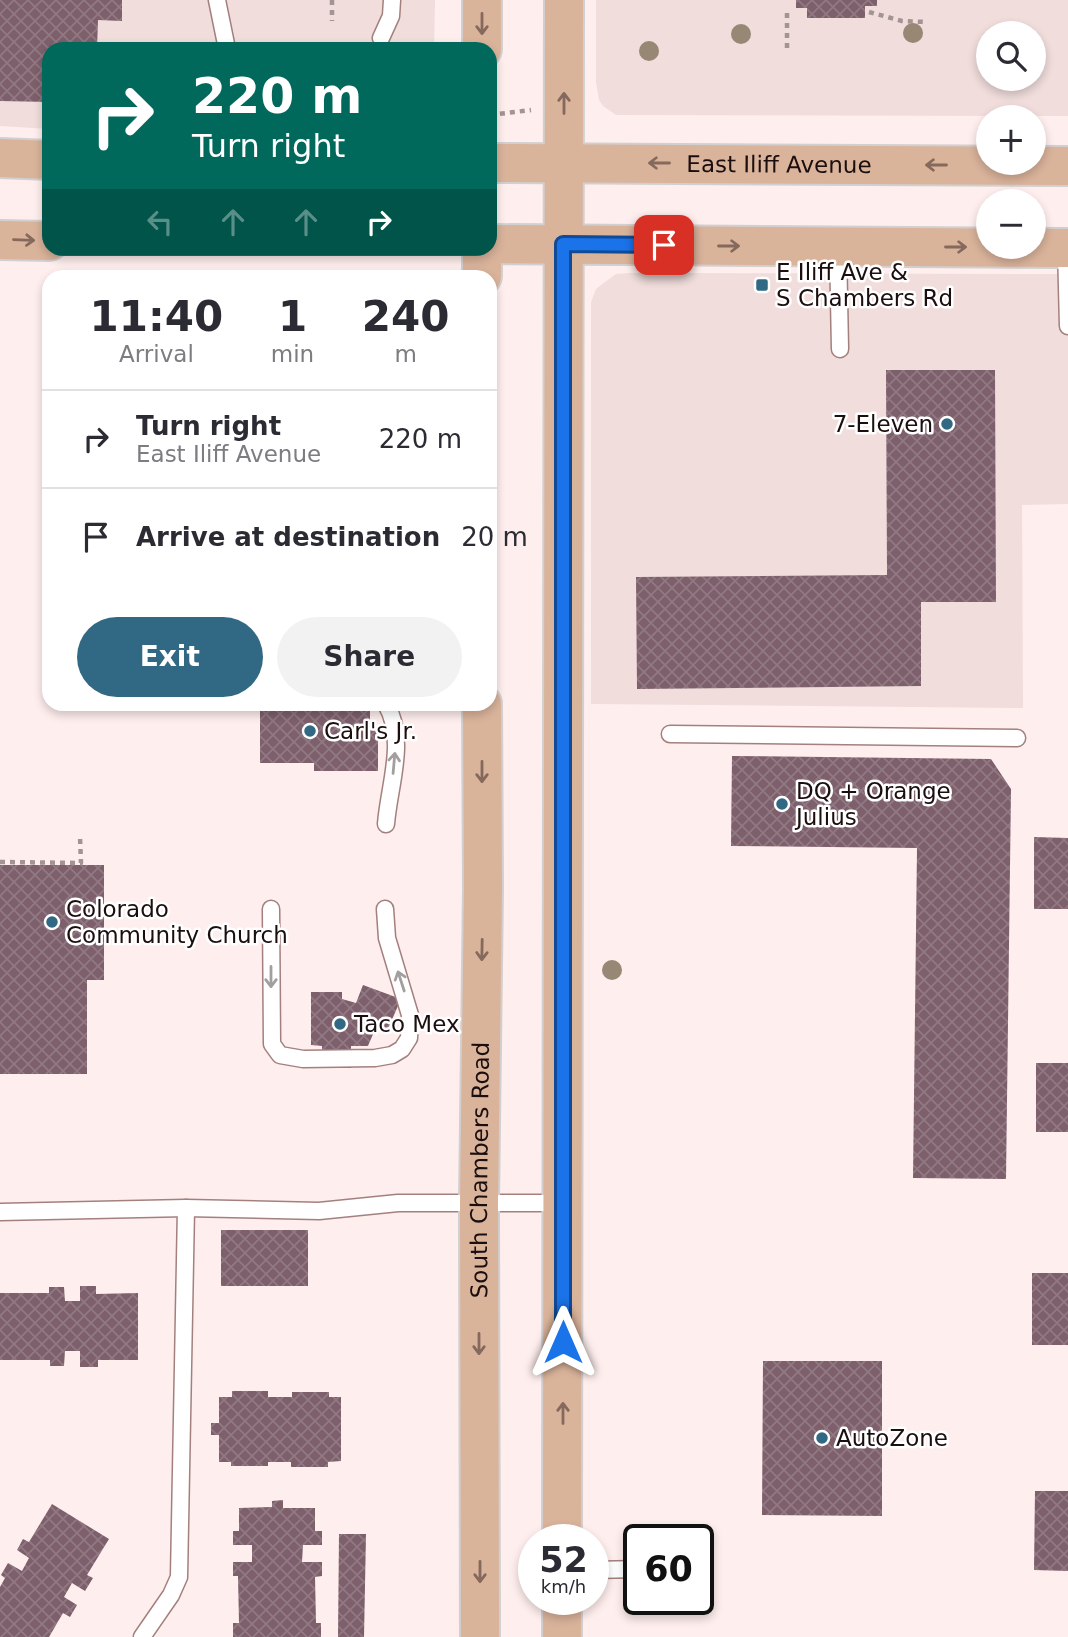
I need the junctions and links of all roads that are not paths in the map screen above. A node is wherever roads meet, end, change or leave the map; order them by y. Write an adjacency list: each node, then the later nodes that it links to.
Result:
1 (217, 0): 6 (lane)
2 (392, 0): 5 (lane)
3 (482, 0): 7 (main road, one-way to 7)
4 (564, 0): 10 (main road, one-way to 4)
5 (381, 38)
6 (224, 42)
7 (482, 42)
8 (0, 158): 9 (main road)
9 (42, 160)
10 (563, 162): 11 (main road, East Iliff Avenue); 12 (main road, East Iliff Avenue, one-way to 10); 16 (main road)
11 (497, 163)
12 (1068, 166)
13 (0, 240): 14 (main road, one-way to 14)
14 (42, 241)
15 (497, 244): 16 (main road)
16 (563, 244): 17 (main road, one-way to 17); 29 (main road)
17 (838, 247): 18 (main road, one-way to 18); 20 (lane)
18 (1067, 248): 19 (lane)
19 (1068, 327)
20 (840, 349)
21 (390, 711): 25 (lane, one-way to 21)
22 (482, 711): 28 (main road, South Chambers Road, one-way to 28)
23 (670, 734): 24 (lane)
24 (1017, 738)
25 (386, 824)
26 (271, 908): 27 (lane, one-way to 27)
27 (385, 909)
28 (479, 1202): 29 (lane); 30 (lane); 35 (main road, South Chambers Road, one-way to 35)
29 (564, 1203): 32 (main road, one-way to 29)
30 (186, 1208): 31 (lane); 34 (lane)
31 (0, 1212)
32 (562, 1524)
33 (562, 1615): 36 (main road)
34 (142, 1637)
35 (480, 1637)
36 (562, 1637)

